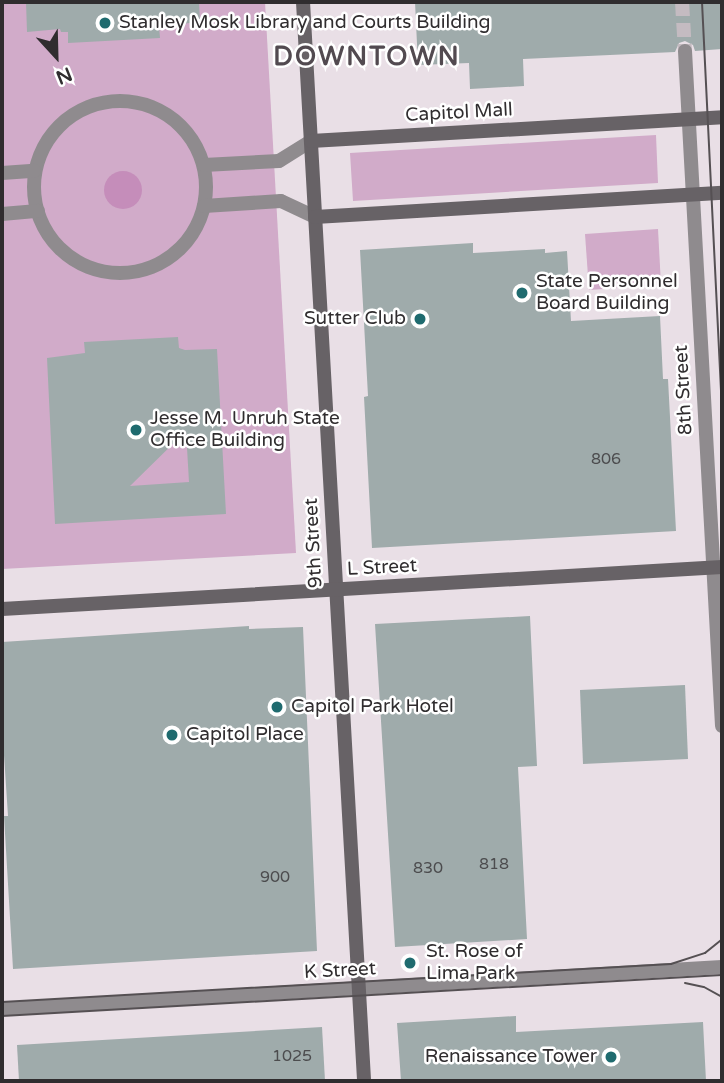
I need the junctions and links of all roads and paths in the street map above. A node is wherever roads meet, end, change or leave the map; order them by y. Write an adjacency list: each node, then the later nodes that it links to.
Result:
1 (303, 2): 5 (main road, 9th Street)
2 (685, 51): 4 (street, 8th Street)
3 (722, 117): 4 (main road, Capitol Mall)
4 (689, 119): 5 (main road, Capitol Mall); 10 (street, 8th Street)
5 (311, 141): 6 (street, Capitol Mall); 14 (main road, 9th Street)
6 (204, 165): 7 (street); 11 (street)
7 (34, 171): 8 (street); 12 (street)
8 (2, 173)
9 (722, 193): 10 (main road)
10 (693, 195): 14 (main road); 15 (street, 8th Street)
11 (204, 205): 12 (street); 14 (street)
12 (38, 211): 13 (street)
13 (2, 214)
14 (315, 217): 16 (main road, 9th Street)
15 (717, 568): 16 (main road, L Street); 18 (street, 8th Street)
16 (336, 589): 17 (main road, L Street); 20 (main road, 9th Street)
17 (2, 609)
18 (722, 726)
19 (722, 967): 20 (street, K Street)
20 (359, 989): 21 (street, K Street); 22 (main road, 9th Street)
21 (2, 1009)
22 (364, 1081)

